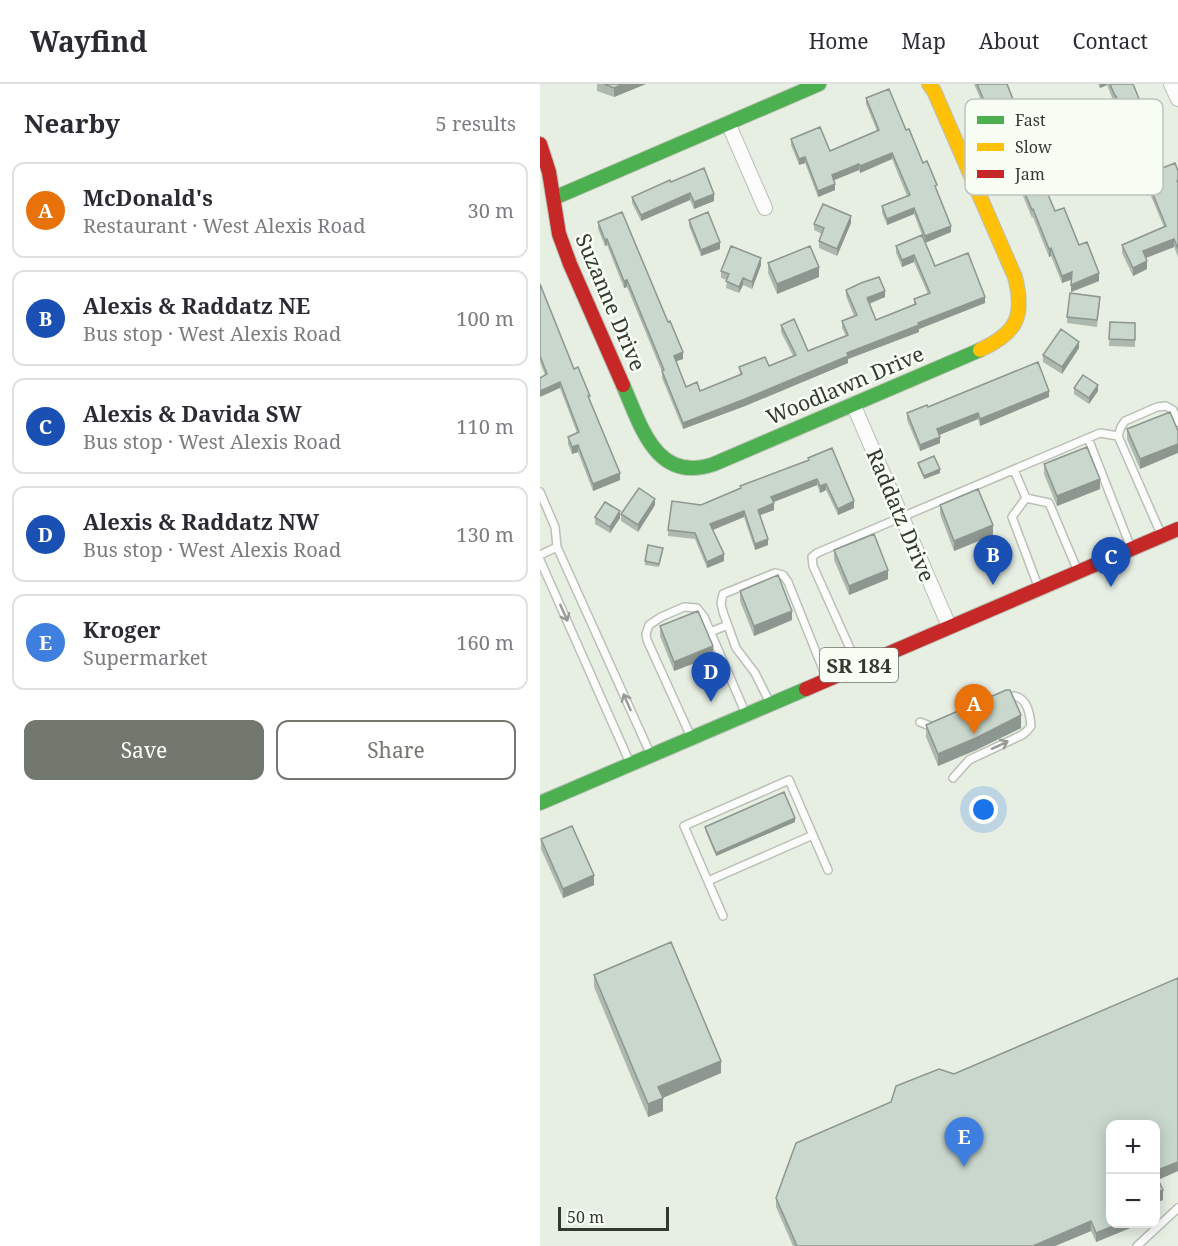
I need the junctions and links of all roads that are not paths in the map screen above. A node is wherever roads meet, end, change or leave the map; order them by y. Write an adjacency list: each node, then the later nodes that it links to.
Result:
1 (819, 84): 5 (street)
2 (929, 84): 7 (street, Woodlawn Drive)
3 (1172, 84): 4 (street)
4 (1178, 99)
5 (728, 123): 9 (street); 10 (street)
6 (540, 144): 9 (street, Suzanne Drive)
7 (965, 164)
8 (979, 195): 11 (street, Woodlawn Drive)
9 (554, 198): 15 (street, Suzanne Drive)
10 (765, 208)
11 (853, 404): 15 (street, Woodlawn Drive); 19 (street, Raddatz Drive)
12 (1178, 422): 13 (lane)
13 (1118, 436): 14 (lane); 21 (lane)
14 (1088, 438): 16 (lane); 23 (lane)
15 (671, 464)
16 (1014, 470): 18 (lane); 19 (lane)
17 (540, 492): 22 (lane)
18 (1026, 498): 25 (lane); 26 (lane)
19 (902, 517): 28 (street, Raddatz Drive); 30 (lane)
20 (1178, 529): 21 (street, SR 184)
21 (1162, 536): 23 (street, SR 184)
22 (557, 548): 24 (lane); 38 (lane, one-way to 22)
23 (1131, 549): 25 (street, SR 184)
24 (540, 557): 39 (lane, one-way to 39)
25 (1078, 572): 26 (street, SR 184)
26 (1039, 588): 28 (street, SR 184)
27 (728, 625): 29 (lane); 31 (lane); 33 (lane)
28 (949, 626): 30 (street, SR 184)
29 (710, 632): 34 (lane); 37 (lane)
30 (858, 666): 31 (street, SR 184)
31 (826, 679): 33 (street, SR 184)
32 (995, 701): 40 (lane, one-way to 32)
33 (770, 704): 34 (street, SR 184)
34 (746, 714): 37 (street, SR 184)
35 (920, 722): 36 (lane)
36 (945, 723)
37 (691, 738): 38 (street, SR 184)
38 (651, 755): 39 (street, SR 184)
39 (630, 764): 41 (street, SR 184)
40 (953, 778)
41 (540, 803)
42 (813, 835): 43 (lane); 44 (lane); 44 (lane)
43 (828, 870)
44 (708, 881): 45 (lane)
45 (723, 916)
46 (1178, 1208): 47 (lane)
47 (1137, 1246)

